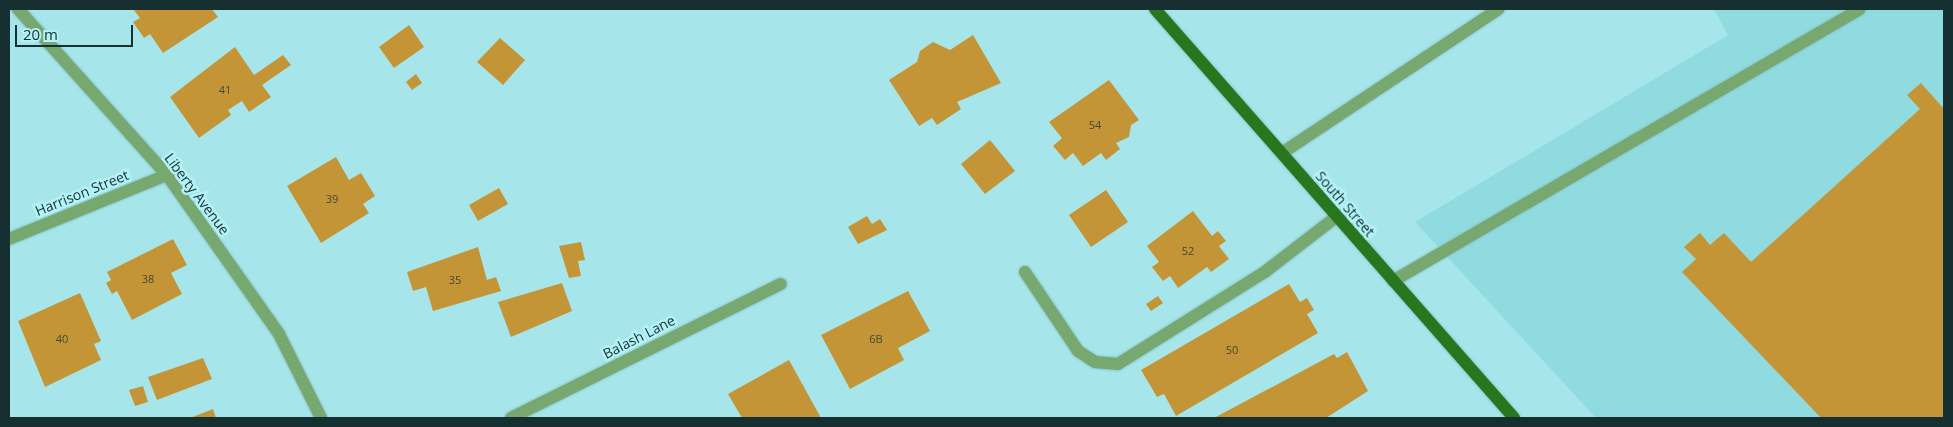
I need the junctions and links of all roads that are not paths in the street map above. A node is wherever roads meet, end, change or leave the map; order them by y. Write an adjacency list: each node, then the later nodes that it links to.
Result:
1 (18, 9): 6 (street, Liberty Avenue)
2 (1155, 9): 5 (main road, South Street)
3 (1499, 9): 5 (street)
4 (1860, 9): 10 (street)
5 (1282, 153): 7 (main road, South Street)
6 (167, 175): 8 (street, Harrison Street); 12 (street, Liberty Avenue)
7 (1336, 217): 9 (street); 10 (main road, South Street)
8 (9, 240)
9 (1025, 272)
10 (1393, 281): 14 (main road, South Street)
11 (780, 284): 13 (street, Balash Lane)
12 (321, 418)
13 (511, 418)
14 (1514, 418)

